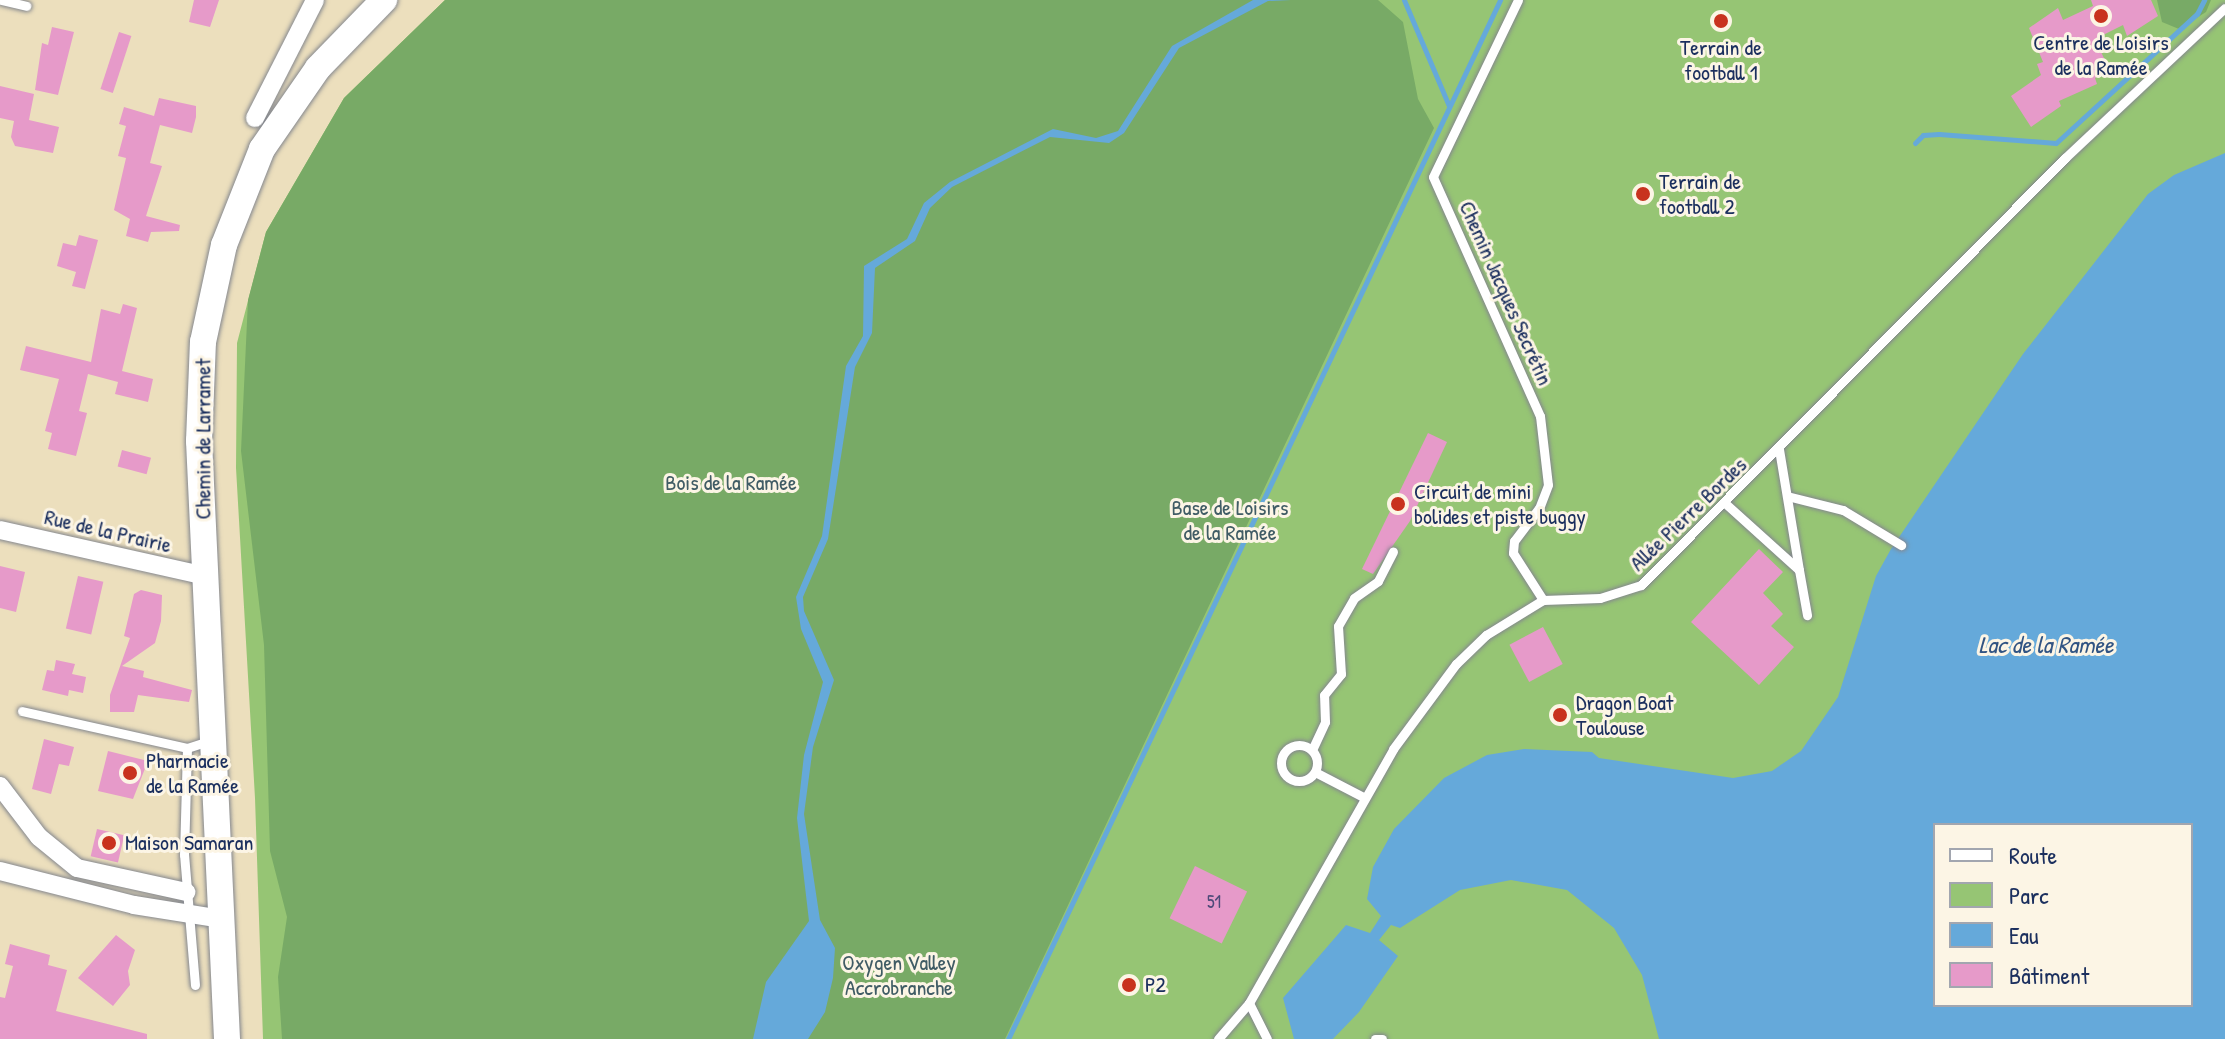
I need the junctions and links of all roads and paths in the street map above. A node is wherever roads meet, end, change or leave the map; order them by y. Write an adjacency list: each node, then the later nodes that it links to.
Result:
1 (1, 0): 5 (lane)
2 (315, 0): 7 (street)
3 (384, 0): 15 (main road, Chemin de Larramet)
4 (1518, 0): 16 (lane, Chemin Jacques Secrétin)
5 (26, 6)
6 (2225, 8): 8 (lane, Allée Pierre Bordes)
7 (255, 118)
8 (1779, 449): 9 (lane); 10 (lane, Allée Pierre Bordes)
9 (1787, 496): 12 (lane); 14 (lane)
10 (1726, 504): 14 (lane); 16 (lane, Allée Pierre Bordes)
11 (0, 530): 15 (street, Rue de la Prairie)
12 (1901, 545)
13 (1393, 552): 20 (lane)
14 (1799, 570): 17 (lane)
15 (206, 576): 19 (main road, Chemin de Larramet)
16 (1543, 600): 23 (lane, Allée Pierre Bordes)
17 (1807, 615)
18 (22, 711): 19 (lane)
19 (199, 744): 26 (lane, Chemin de Larramet); 29 (main road, Chemin de Larramet)
20 (1312, 750): 21 (lane); 21 (lane)
21 (1315, 772): 23 (lane)
22 (0, 786): 25 (street)
23 (1365, 798): 31 (lane, Allée Pierre Bordes)
24 (0, 871): 27 (street)
25 (140, 883): 26 (street); 27 (street)
26 (186, 892): 28 (lane, Chemin de Larramet)
27 (134, 905): 28 (street)
28 (188, 916): 29 (street); 30 (lane, Chemin de Larramet)
29 (221, 919): 32 (main road, Chemin de Larramet)
30 (195, 985)
31 (1249, 1003): 33 (lane, Allée Pierre Bordes); 34 (lane)
32 (227, 1039)
33 (1218, 1039)
34 (1267, 1039)
35 (1375, 1039): 36 (lane)
36 (1382, 1039)

